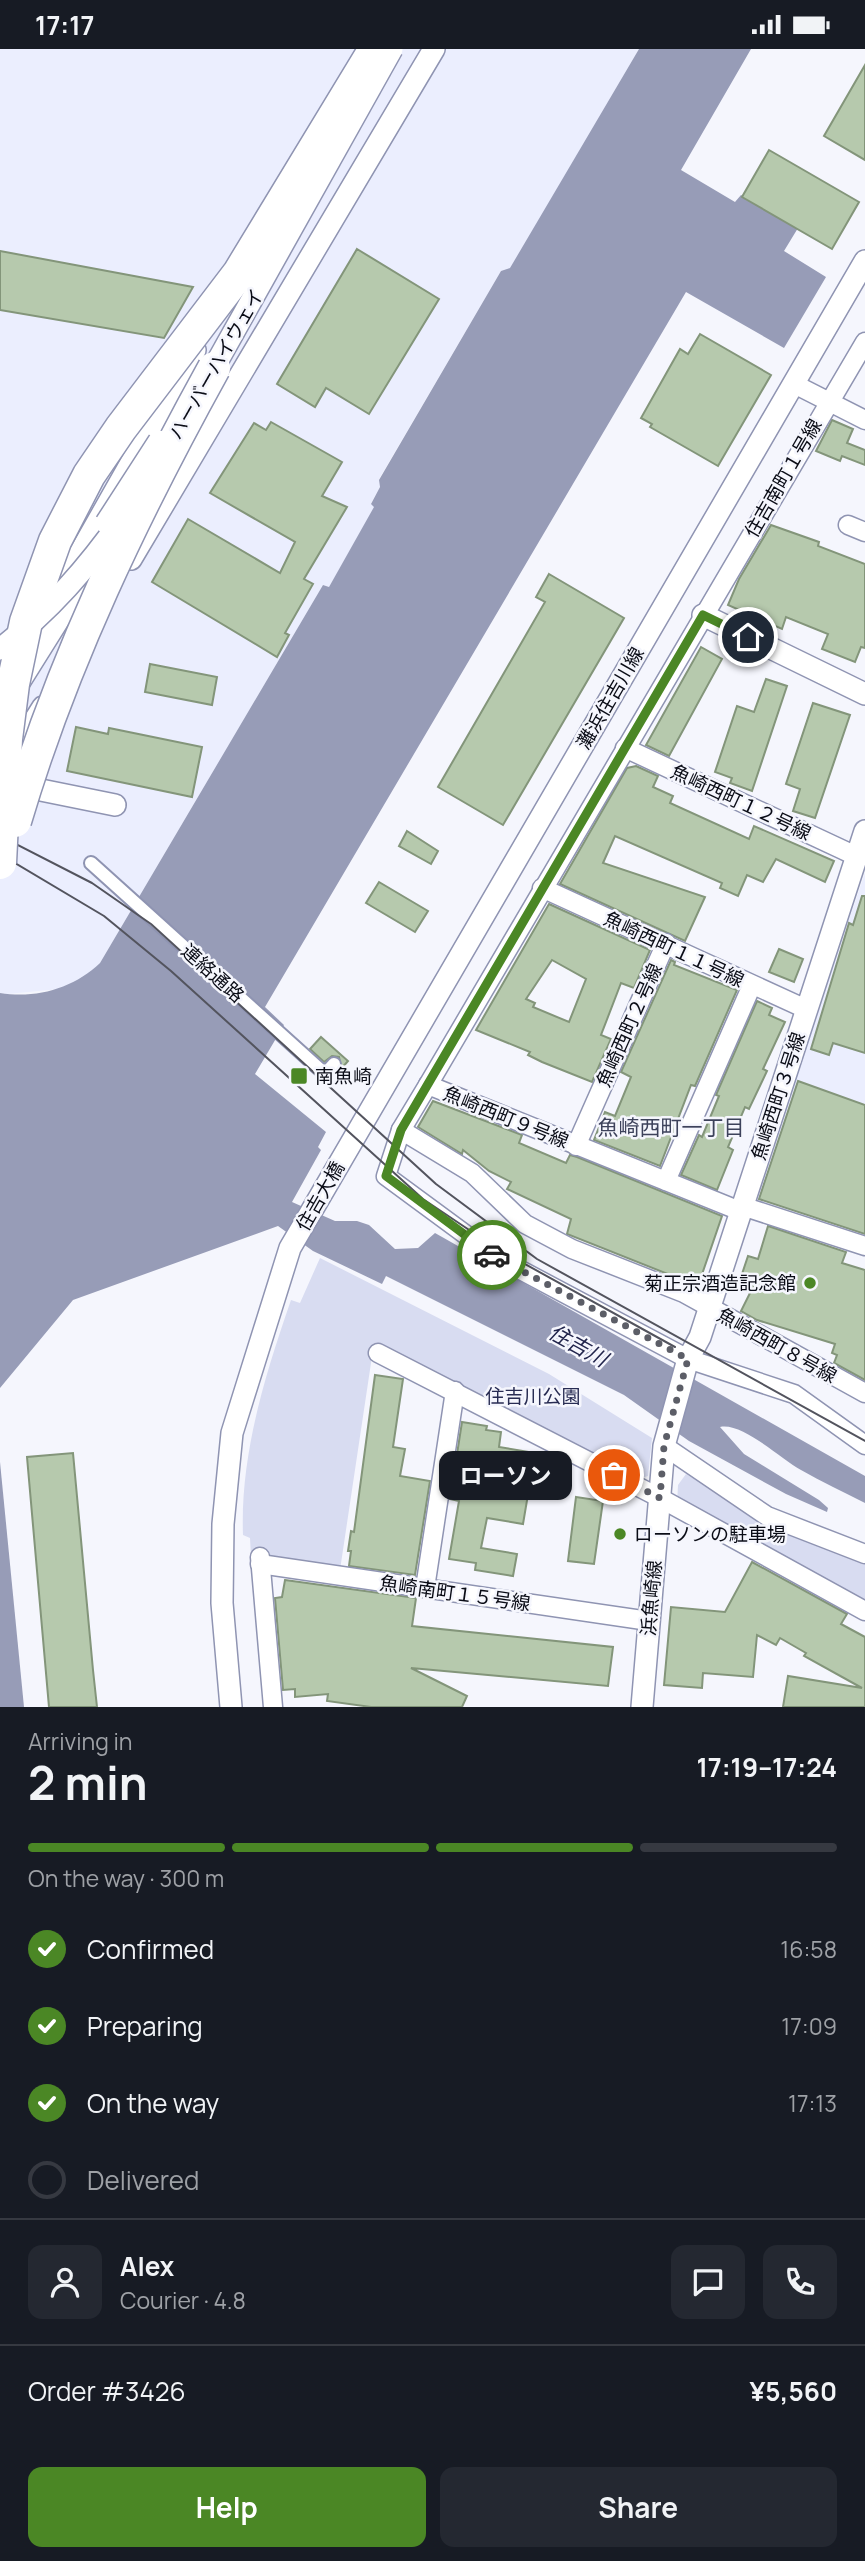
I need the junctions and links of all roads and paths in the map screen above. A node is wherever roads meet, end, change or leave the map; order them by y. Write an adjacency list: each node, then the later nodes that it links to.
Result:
1 (368, 49): 7 (street)
2 (375, 49): 28 (highway, bridge)
3 (380, 49): 17 (street, ハーバーハイウェイ, bridge)
4 (392, 49): 10 (street, ハーバーハイウェイ, bridge)
5 (400, 49): 10 (street)
6 (433, 49): 23 (street)
7 (308, 152): 10 (street); 19 (street)
8 (865, 261): 11 (street, 灘浜住吉川線)
9 (865, 342): 12 (street, 住吉南町１号線)
10 (218, 357): 18 (street, ハーバーハイウェイ, bridge); 21 (street, bridge); 30 (highway, bridge)
11 (794, 384): 12 (street); 38 (street, 灘浜住吉川線)
12 (827, 404): 13 (street); 16 (street, 住吉南町１号線)
13 (865, 420)
14 (848, 525): 15 (street)
15 (865, 532)
16 (703, 615): 20 (street); 22 (street, 住吉南町１号線)
17 (0, 636)
18 (0, 649)
19 (0, 674)
20 (865, 694)
21 (0, 706)
22 (625, 748): 27 (street, 魚崎西町１２号線); 31 (street, 住吉南町１号線)
23 (0, 767)
24 (0, 782): 25 (street)
25 (115, 805)
26 (865, 831): 27 (street, 魚崎西町３号線)
27 (856, 856): 34 (street, 魚崎西町３号線)
28 (0, 863)
29 (90, 863): 35 (street, 連絡通路)
30 (0, 881)
31 (542, 888): 32 (street, 魚崎西町１１号線); 36 (street, 住吉南町１号線)
32 (666, 943): 33 (street, 魚崎西町１１号線); 39 (street, 魚崎西町２号線)
33 (752, 985): 34 (street, 魚崎西町１１号線); 40 (street)
34 (806, 1009): 41 (street, 魚崎西町３号線)
35 (334, 1063)
36 (428, 1084): 37 (street, 住吉南町１号線); 39 (street, 魚崎西町９号線)
37 (401, 1130): 43 (street, 魚崎西町８号線); 45 (street, 住吉南町１号線)
38 (355, 1134): 55 (street, 住𠮷大橋)
39 (576, 1146): 40 (street, 魚崎西町９号線)
40 (666, 1181): 41 (street, 魚崎西町９号線)
41 (741, 1208): 42 (street, 魚崎西町９号線); 43 (street, 魚崎西町３号線)
42 (865, 1247)
43 (709, 1307): 45 (street, 魚崎西町３号線); 47 (street, 魚崎西町８号線)
44 (378, 1353): 46 (street)
45 (688, 1359): 48 (street); 49 (street, 魚崎西町３号線)
46 (455, 1391): 50 (street); 52 (street)
47 (865, 1393)
48 (865, 1445)
49 (664, 1446): 50 (street, 浜魚崎線); 51 (street)
50 (660, 1498): 53 (street); 54 (street, 浜魚崎線)
51 (865, 1554)
52 (425, 1588): 54 (street, 魚崎南町１５号線); 56 (street, 魚崎南町１５号線)
53 (865, 1611)
54 (649, 1621): 57 (street, 浜魚崎線)
55 (232, 1707)
56 (273, 1707)
57 (642, 1707)

